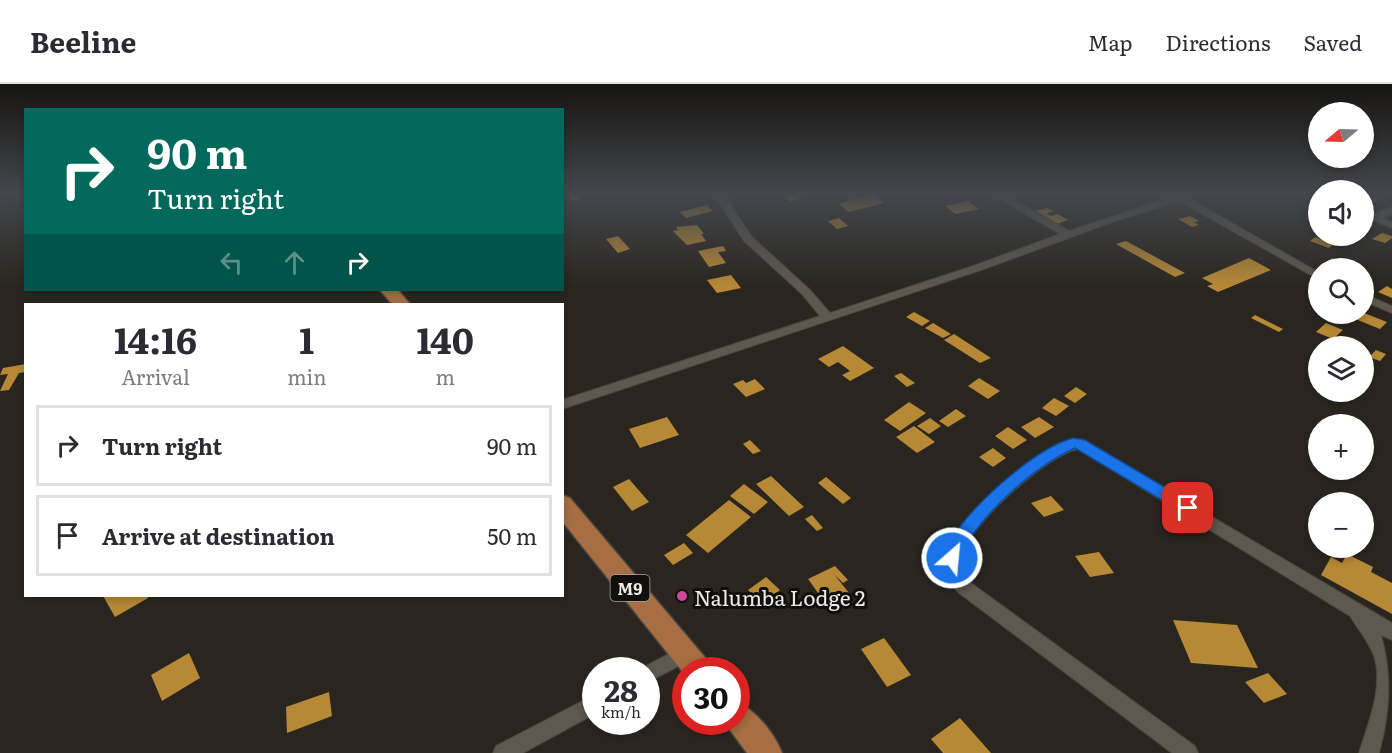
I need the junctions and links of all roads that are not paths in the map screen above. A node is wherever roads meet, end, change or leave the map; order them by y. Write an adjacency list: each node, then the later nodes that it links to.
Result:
1 (738, 224): 11 (street)
2 (1051, 224): 5 (street)
3 (1102, 224): 5 (street)
4 (1227, 224): 6 (street)
5 (1070, 235): 11 (street)
6 (1308, 270)
7 (390, 291): 9 (main road)
8 (1374, 302): 10 (street)
9 (400, 303)
10 (1392, 310)
11 (827, 317): 12 (street)
12 (564, 404)
13 (564, 506): 16 (main road, M9)
14 (1356, 610): 15 (street); 21 (street); 22 (street)
15 (1392, 632)
16 (687, 657)
17 (582, 711): 19 (street)
18 (750, 733): 20 (main road)
19 (503, 753)
20 (767, 753)
21 (1188, 753)
22 (1369, 753)

